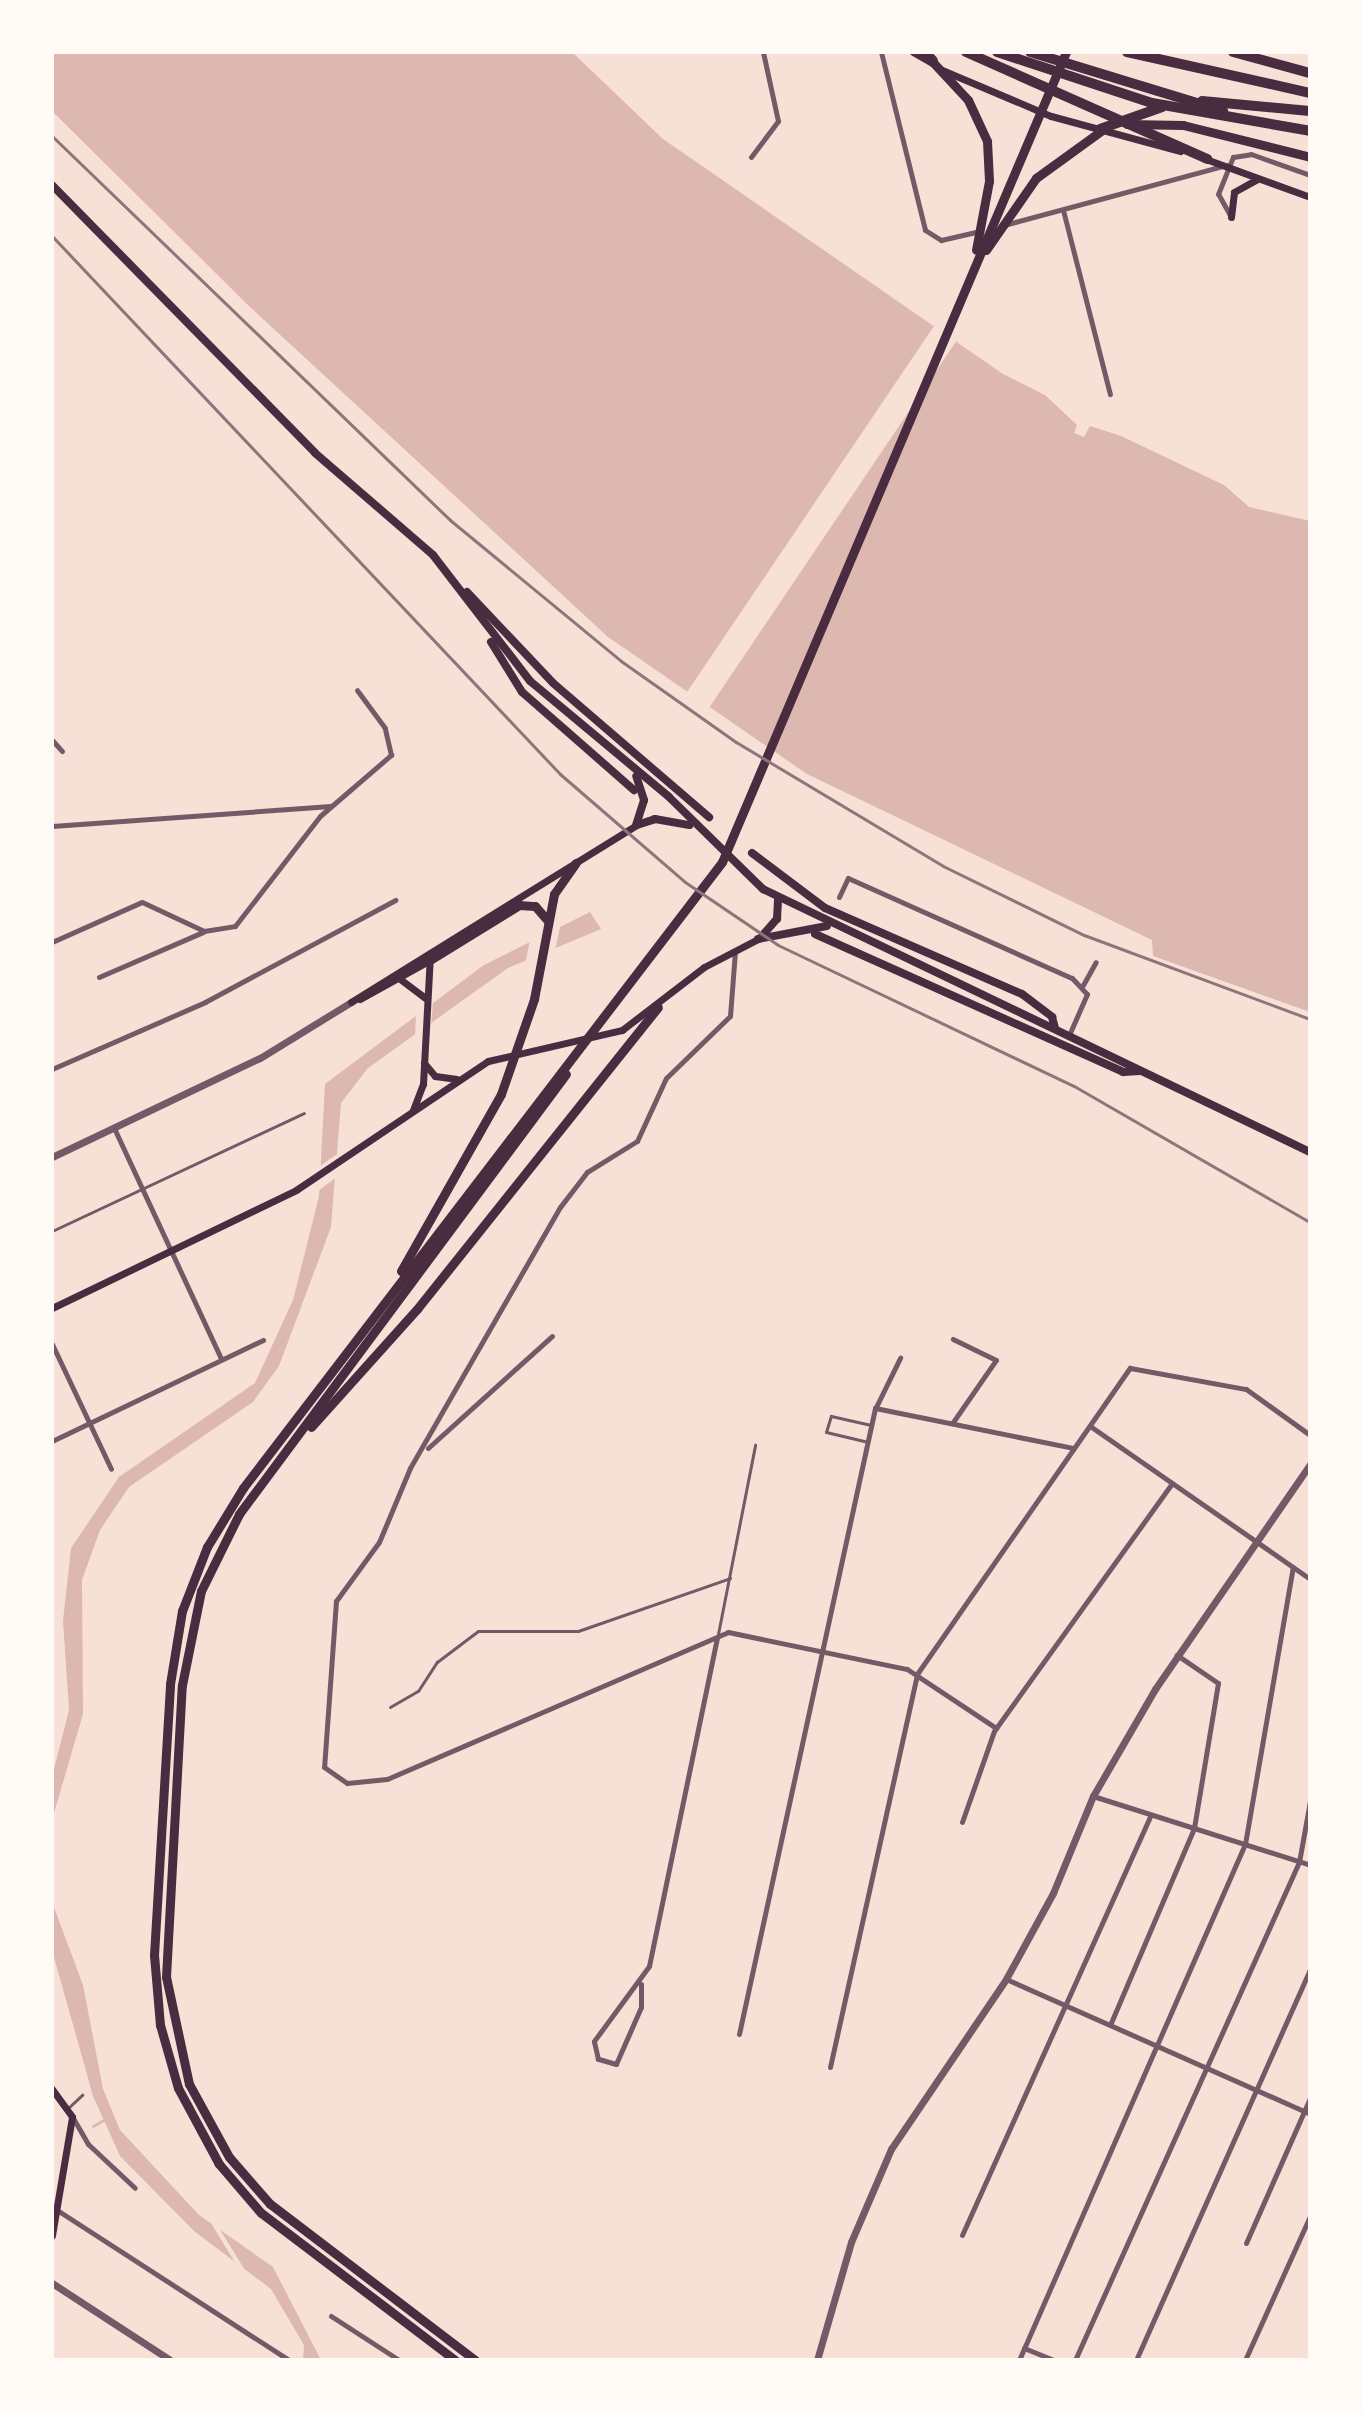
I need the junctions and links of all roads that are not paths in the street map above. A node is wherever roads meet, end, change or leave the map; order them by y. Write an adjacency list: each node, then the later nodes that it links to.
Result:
1 (763, 52): 18 (street)
2 (881, 52): 26 (street)
3 (913, 52): 20 (main road)
4 (924, 52): 11 (highway)
5 (966, 52): 20 (highway)
6 (997, 52): 15 (highway)
7 (1030, 52): 15 (highway)
8 (1066, 52): 28 (highway)
9 (1127, 52): 13 (highway)
10 (1233, 52): 12 (highway)
11 (933, 61): 28 (highway)
12 (1310, 73)
13 (1310, 93)
14 (1310, 111): 16 (highway)
15 (1285, 127): 17 (highway)
16 (1100, 129): 19 (highway); 28 (highway)
17 (1310, 131)
18 (751, 157)
19 (1310, 157)
20 (1207, 159): 21 (main road)
21 (1226, 165): 22 (street); 23 (main road); 26 (street); 27 (street)
22 (1310, 175)
23 (1259, 179): 25 (main road); 27 (main road)
24 (52, 185): 30 (main road)
25 (1310, 197)
26 (1063, 210): 29 (street)
27 (1231, 217)
28 (973, 269): 43 (highway)
29 (1110, 394)
30 (453, 579): 31 (main road); 38 (main road)
31 (478, 616): 35 (main road); 36 (main road)
32 (357, 690): 37 (street)
33 (52, 740): 34 (street)
34 (62, 751)
35 (631, 769): 39 (main road); 40 (main road)
36 (634, 790)
37 (331, 806): 41 (street); 50 (street)
38 (709, 817)
39 (636, 825): 40 (main road); 44 (main road)
40 (690, 825): 43 (main road)
41 (52, 826)
42 (752, 853): 63 (main road)
43 (725, 856): 46 (main road); 66 (highway)
44 (576, 863): 48 (highway); 55 (main road)
45 (839, 897): 59 (street)
46 (778, 899): 49 (main road); 52 (main road)
47 (395, 900): 67 (street)
48 (548, 921): 55 (highway); 79 (highway)
49 (834, 927): 52 (main road); 63 (main road)
50 (204, 931): 53 (street); 57 (street)
51 (815, 934): 68 (main road)
52 (758, 939): 54 (main road)
53 (52, 942)
54 (735, 951): 62 (main road); 96 (street)
55 (430, 955): 58 (main road); 60 (main road); 61 (main road)
56 (1096, 962): 59 (street)
57 (99, 977)
58 (400, 979): 60 (main road); 61 (main road)
59 (1083, 985): 64 (street)
60 (351, 1002): 72 (street)
61 (426, 1003): 65 (main road)
62 (658, 1007): 69 (main road); 99 (highway)
63 (1055, 1028): 64 (main road)
64 (1069, 1035): 68 (main road)
65 (423, 1057): 69 (main road); 70 (main road)
66 (571, 1064): 79 (highway); 99 (highway)
67 (52, 1069)
68 (1141, 1071): 73 (main road)
69 (459, 1078): 70 (main road)
70 (412, 1111): 77 (main road)
71 (304, 1113): 75 (lane)
72 (114, 1128): 74 (street); 75 (street)
73 (1310, 1152)
74 (52, 1157)
75 (144, 1187): 76 (lane); 77 (street)
76 (52, 1231)
77 (172, 1251): 78 (main road); 85 (street)
78 (52, 1308)
79 (375, 1313): 149 (highway)
80 (552, 1336): 96 (street)
81 (953, 1339): 87 (street)
82 (263, 1340): 85 (street)
83 (52, 1344): 88 (street)
84 (900, 1358): 86 (street)
85 (221, 1359): 88 (street)
86 (875, 1408): 87 (street); 89 (street)
87 (953, 1422): 95 (street)
88 (89, 1423): 92 (street); 98 (street)
89 (872, 1425): 93 (street); 93 (lane)
90 (1090, 1426): 91 (street); 95 (street); 100 (street)
91 (1310, 1435)
92 (52, 1441)
93 (868, 1442): 106 (street)
94 (755, 1445): 103 (lane)
95 (1074, 1448): 108 (street)
96 (425, 1452): 105 (street)
97 (1310, 1464): 101 (street)
98 (111, 1469)
99 (271, 1471): 150 (highway)
100 (1172, 1483): 101 (street); 110 (street)
101 (1256, 1541): 102 (street); 107 (street)
102 (1293, 1567): 104 (street); 116 (street)
103 (730, 1578): 105 (lane); 109 (lane)
104 (1310, 1579)
105 (718, 1638): 106 (street); 121 (street)
106 (822, 1651): 108 (street); 124 (street)
107 (1177, 1655): 111 (street); 115 (street)
108 (917, 1674): 110 (street); 126 (street)
109 (390, 1707)
110 (996, 1728): 114 (street)
111 (1093, 1796): 113 (street); 120 (street)
112 (1310, 1801): 117 (street)
113 (1150, 1816): 115 (street); 122 (street)
114 (962, 1822)
115 (1194, 1828): 116 (street); 123 (street)
116 (1245, 1844): 117 (street); 125 (street)
117 (1299, 1862): 118 (street); 127 (street)
118 (1310, 1865)
119 (1310, 1970): 129 (street)
120 (1006, 1979): 122 (street); 151 (street)
121 (641, 1984): 121 (street)
122 (1068, 2004): 123 (street); 141 (street)
123 (1110, 2025): 125 (street)
124 (739, 2034)
125 (1156, 2046): 127 (street); 145 (street)
126 (830, 2067)
127 (1207, 2069): 129 (street); 154 (street)
128 (52, 2089): 133 (main road)
129 (1257, 2090): 134 (street); 155 (street)
130 (82, 2095): 133 (lane)
131 (1310, 2098): 134 (street)
132 (52, 2106): 133 (street)
133 (65, 2106): 136 (main road)
134 (1303, 2111): 135 (street); 142 (street)
135 (1310, 2114)
136 (72, 2117): 137 (street); 138 (main road)
137 (135, 2188)
138 (57, 2210): 140 (main road); 147 (street)
139 (1310, 2219): 156 (street)
140 (52, 2235)
141 (962, 2235)
142 (1246, 2243)
143 (52, 2283): 146 (street)
144 (331, 2316): 148 (street)
145 (1024, 2348): 152 (street); 153 (street)
146 (170, 2360)
147 (289, 2360)
148 (399, 2360)
149 (455, 2360)
150 (475, 2360)
151 (817, 2360)
152 (1019, 2360)
153 (1054, 2360)
154 (1075, 2360)
155 (1136, 2360)
156 (1245, 2360)

